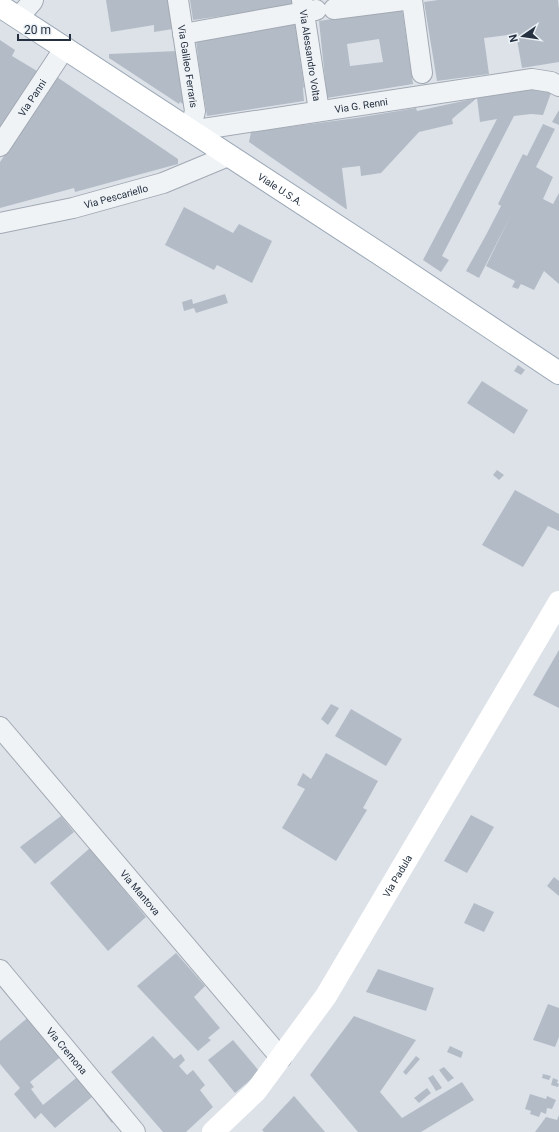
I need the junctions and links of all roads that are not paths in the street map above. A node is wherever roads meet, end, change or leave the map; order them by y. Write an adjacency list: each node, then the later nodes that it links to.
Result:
1 (33, 0): 6 (street)
2 (178, 0): 7 (street, Via Galileo Ferraris)
3 (404, 0): 5 (street)
4 (412, 0): 9 (street)
5 (314, 8): 7 (street); 11 (street, Via Alessandro Volta)
6 (9, 12): 8 (main road, Viale U.S.A.)
7 (183, 34): 12 (street, Via Galileo Ferraris)
8 (64, 49): 12 (main road, Viale U.S.A.); 13 (street, Via Panni)
9 (422, 73)
10 (559, 86): 11 (street, Via G. Renni)
11 (319, 111): 12 (street, Via G. Renni)
12 (190, 131): 14 (main road, Viale U.S.A.)
13 (0, 146)
14 (228, 156): 15 (street, Via Pescariello); 16 (main road, Viale U.S.A.)
15 (0, 224)
16 (559, 373)
17 (559, 602): 20 (main road, Via Padula)
18 (0, 727): 20 (street, Via Mantova)
19 (0, 970): 21 (street, Via Cremona)
20 (281, 1058): 22 (main road, Via Padula)
21 (135, 1132)
22 (213, 1132)

